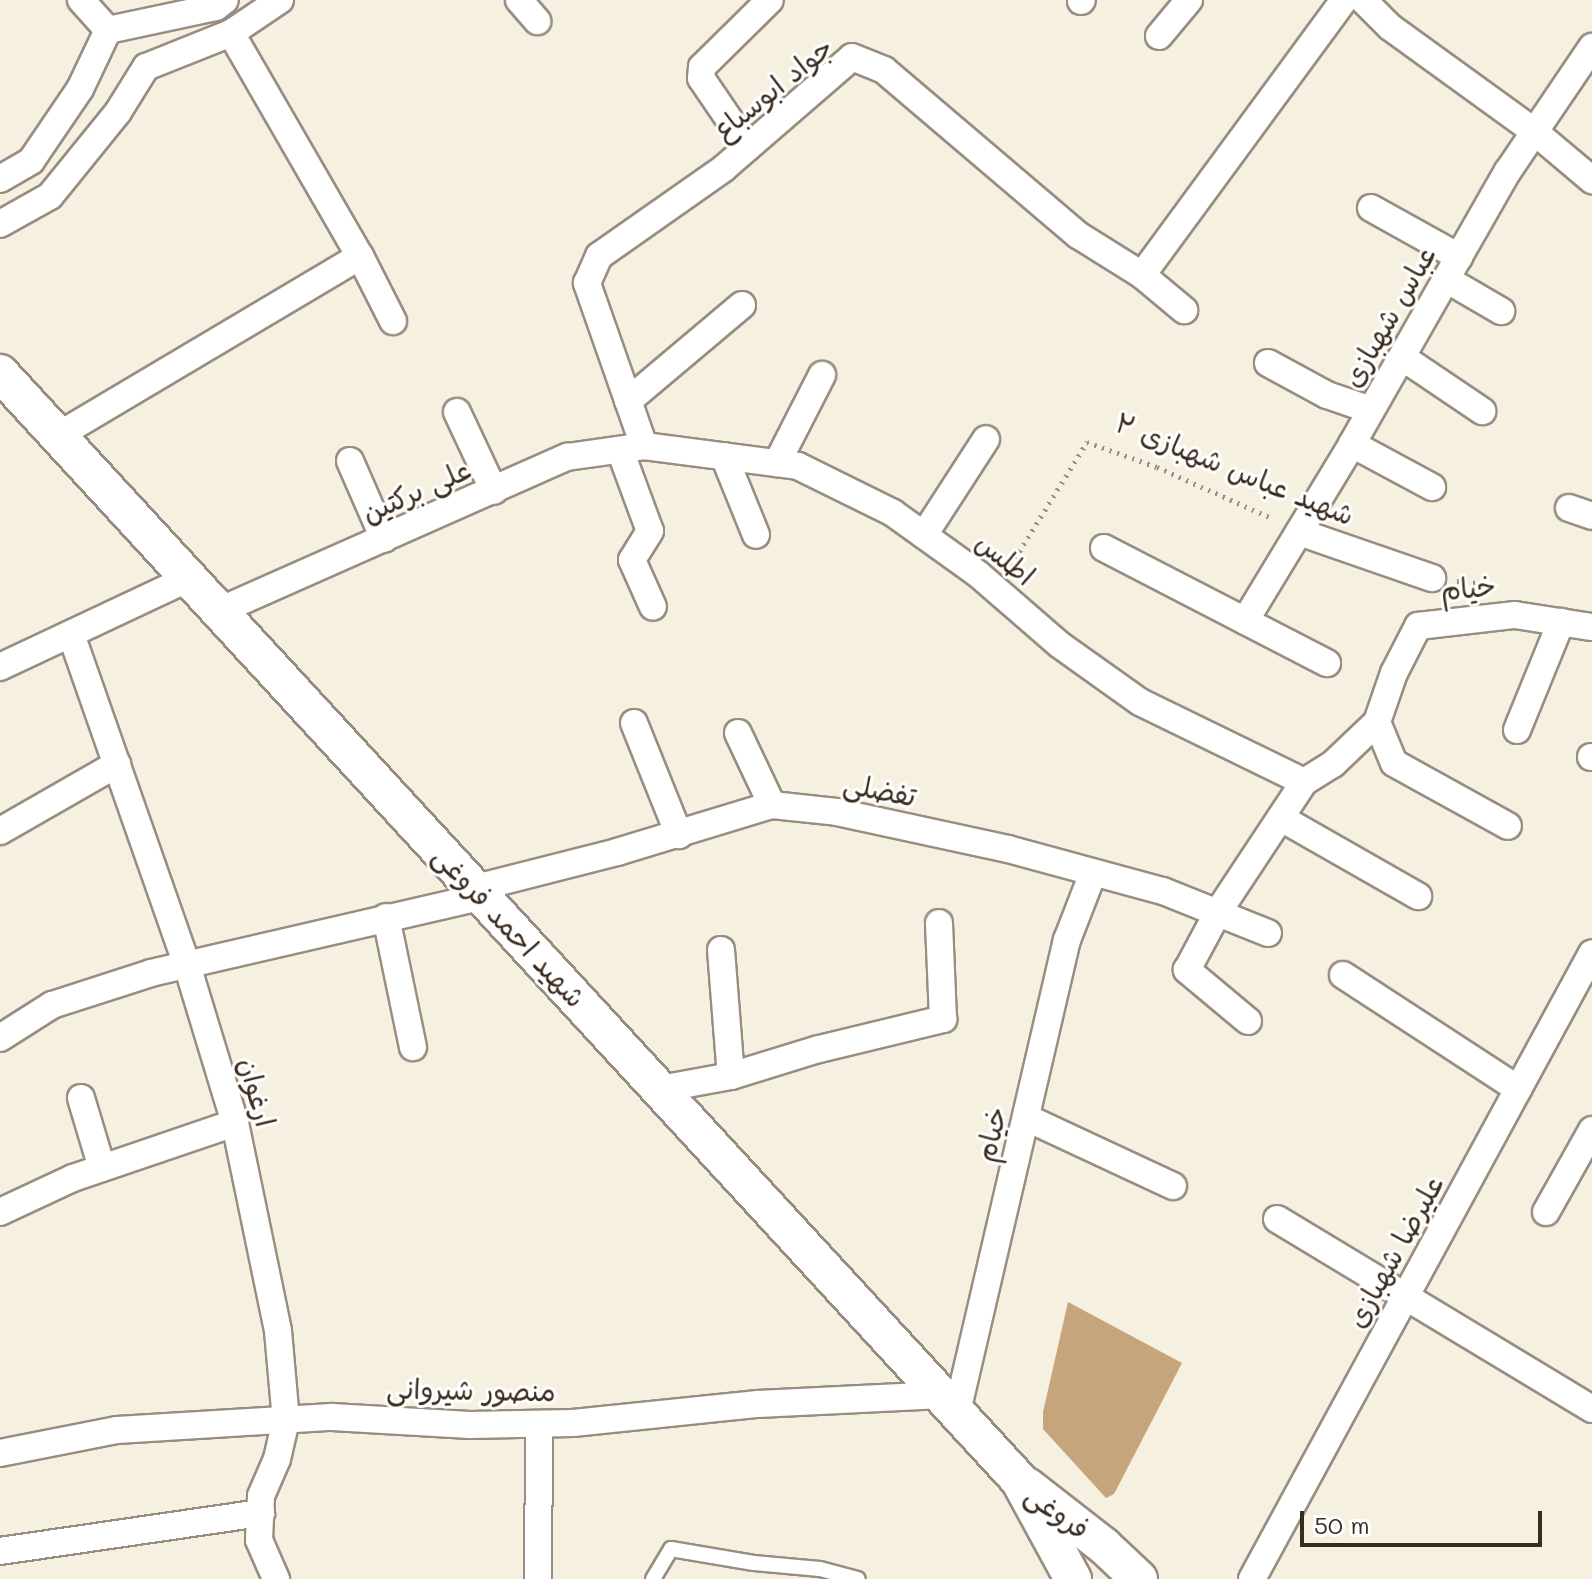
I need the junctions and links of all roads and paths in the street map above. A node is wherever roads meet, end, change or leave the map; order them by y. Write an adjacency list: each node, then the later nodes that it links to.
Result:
1 (81, 0): 10 (street)
2 (225, 0): 10 (street)
3 (280, 0): 11 (street)
4 (519, 0): 9 (street)
5 (770, 0): 15 (street)
6 (1189, 0): 12 (street)
7 (1344, 0): 22 (street)
8 (1363, 0): 14 (street)
9 (537, 21)
10 (108, 30): 16 (street)
11 (231, 33): 19 (street); 20 (street)
12 (1159, 36)
13 (1592, 47): 14 (street, عباس شهبازی)
14 (1535, 132): 17 (street); 21 (street, عباس شهبازی)
15 (748, 147): 22 (street, جواد ابوسباع); 31 (street, جواد ابوسباع)
16 (0, 179)
17 (1592, 180)
18 (1371, 208): 21 (street)
19 (0, 224)
20 (360, 256): 26 (street); 35 (street)
21 (1452, 268): 25 (street); 27 (street, عباس شهبازی)
22 (1142, 275): 24 (street, جواد ابوسباع)
23 (742, 305): 31 (street)
24 (1184, 310)
25 (1501, 311)
26 (393, 321)
27 (1402, 357): 32 (street, عباس شهبازی); 33 (street)
28 (1268, 363): 32 (street)
29 (0, 373): 35 (main road, شهید احمد فروغی)
30 (822, 375): 41 (street)
31 (628, 401): 38 (street, جواد ابوسباع)
32 (1371, 410): 37 (street, عباس شهبازی)
33 (1482, 411)
34 (457, 412): 43 (street)
35 (59, 435): 49 (main road, شهید احمد فروغی)
36 (986, 439): 46 (street)
37 (1352, 444): 42 (street); 44 (street, عباس شهبازی)
38 (632, 448): 39 (street, اطلس); 43 (street, علی برکتین); 52 (street, جواد ابوسباع)
39 (724, 456): 41 (street, اطلس); 45 (street)
40 (350, 461): 47 (street)
41 (777, 463): 46 (street, اطلس)
42 (1432, 487)
43 (494, 491): 47 (street, علی برکتین)
44 (1299, 532): 50 (street, شهید عباس شهبازی ۲); 51 (path, شهید عباس شهبازی ۲); 54 (street, عباس شهبازی)
45 (756, 535)
46 (924, 535): 51 (street, اطلس)
47 (384, 539): 53 (street, علی برکتین)
48 (1104, 548): 54 (street)
49 (189, 578): 53 (main road, شهید احمد فروغی); 57 (street)
50 (1432, 578)
51 (996, 589): 65 (street, اطلس)
52 (653, 607)
53 (219, 611): 72 (main road, شهید احمد فروغی)
54 (1245, 621): 58 (street)
55 (1561, 622): 56 (street, خیام); 60 (street, خیام); 62 (street)
56 (1592, 627)
57 (71, 634): 59 (street); 64 (street, ارغوان)
58 (1327, 663)
59 (0, 667)
60 (1377, 722): 65 (street, خیام); 68 (street)
61 (634, 723): 70 (street)
62 (1517, 730)
63 (738, 733): 66 (street)
64 (117, 764): 69 (street); 80 (street, ارغوان)
65 (1304, 782): 67 (street, خیام)
66 (772, 805): 70 (street, تفضلی); 71 (street, تفضلی)
67 (1281, 818): 73 (street); 74 (street, خیام)
68 (1508, 826)
69 (0, 831)
70 (679, 835): 72 (street, تفضلی)
71 (1093, 873): 74 (street, تفضلی); 89 (street, خیام)
72 (480, 892): 75 (street, تفضلی); 86 (main road, شهید احمد فروغی)
73 (1418, 896)
74 (1218, 912): 77 (street, تفضلی); 82 (street, خیام)
75 (386, 917): 80 (street, تفضلی); 84 (street)
76 (939, 923): 85 (street)
77 (1268, 933)
78 (721, 950): 85 (street)
79 (1592, 953): 87 (street, علیرضا شهبازی)
80 (187, 965): 83 (street, تفضلی); 90 (street, ارغوان)
81 (1343, 975): 87 (street)
82 (1248, 1021)
83 (0, 1038)
84 (413, 1047)
85 (731, 1076): 86 (street)
86 (660, 1089): 98 (main road, شهید احمد فروغی)
87 (1518, 1089): 97 (street, علیرضا شهبازی)
88 (81, 1098): 92 (street)
89 (1027, 1118): 93 (street); 98 (street, خیام)
90 (235, 1123): 92 (street); 100 (street, ارغوان)
91 (1592, 1130): 95 (street)
92 (102, 1168): 94 (street)
93 (1173, 1186)
94 (0, 1212)
95 (1546, 1212)
96 (1277, 1219): 97 (street)
97 (1405, 1297): 99 (street); 112 (street, علیرضا شهبازی)
98 (950, 1404): 101 (street, منصور شیروانی); 103 (main road, شهید احمد فروغی)
99 (1592, 1409)
100 (286, 1420): 101 (street, منصور شیروانی); 102 (street, منصور شیروانی); 104 (street, ارغوان)
101 (539, 1424): 107 (street)
102 (0, 1453)
103 (1019, 1480): 110 (main road, فروغی); 111 (main road, فروغی)
104 (261, 1513): 105 (street); 106 (street, ارغوان)
105 (0, 1551)
106 (276, 1579)
107 (538, 1579)
108 (653, 1579): 109 (lane)
109 (858, 1579)
110 (1073, 1579)
111 (1138, 1579)
112 (1252, 1579)

